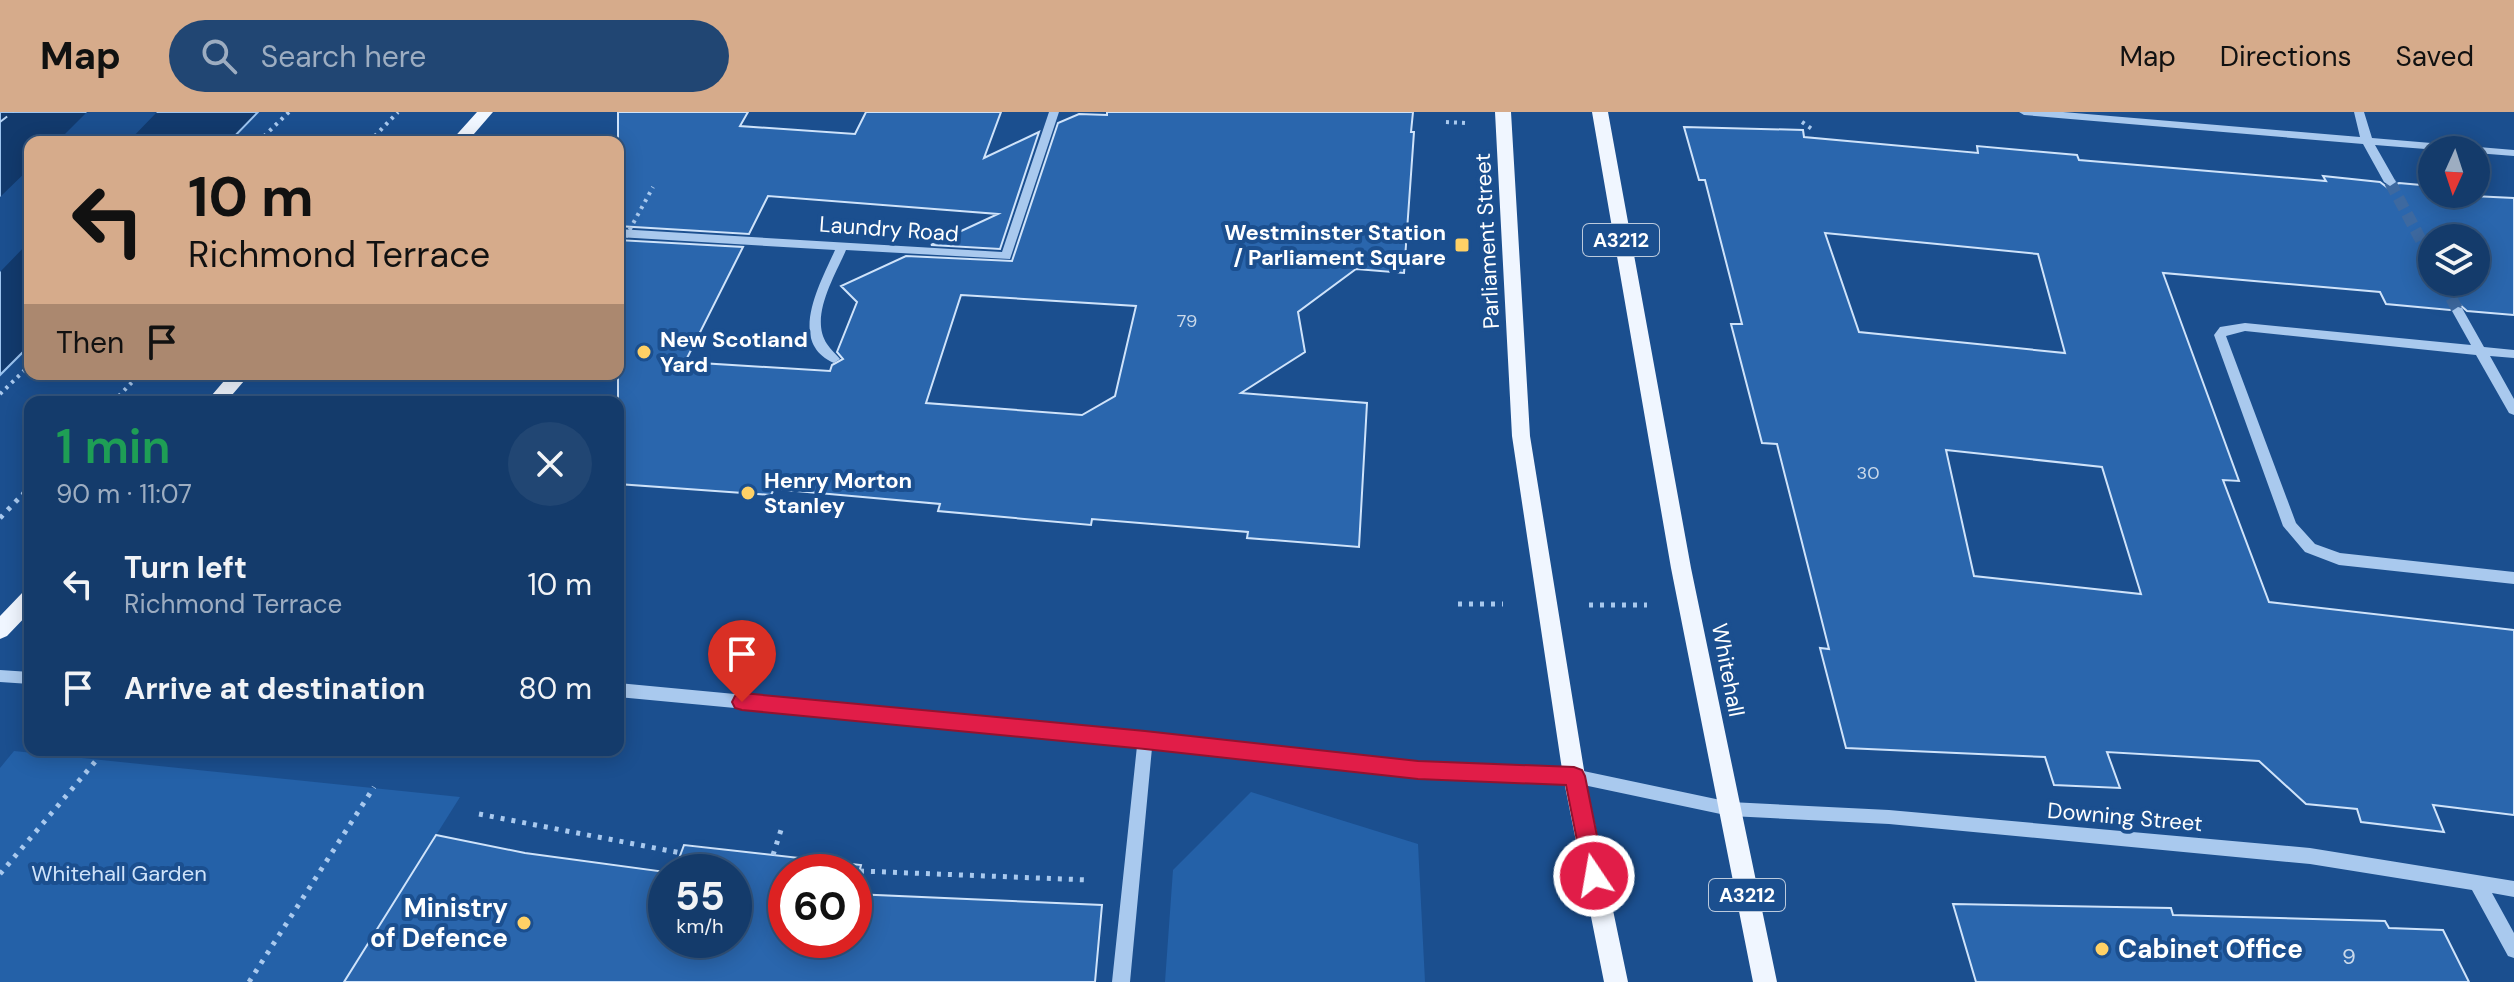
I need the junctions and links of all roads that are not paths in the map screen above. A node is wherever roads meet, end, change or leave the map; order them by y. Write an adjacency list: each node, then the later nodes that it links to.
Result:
1 (485, 112): 7 (main road)
2 (1054, 112): 12 (street, Laundry Road)
3 (1503, 112): 27 (main road, Parliament Street)
4 (1600, 112): 28 (main road, Whitehall / A3212)
5 (2024, 112): 8 (street)
6 (2359, 112): 8 (street)
7 (463, 136)
8 (2367, 141): 9 (street); 10 (street)
9 (2514, 153)
10 (2390, 182)
11 (624, 233): 12 (street, Laundry Road)
12 (842, 246): 16 (street)
13 (2458, 311): 14 (street)
14 (2481, 351): 15 (street); 19 (street); 20 (street)
15 (2514, 354)
16 (834, 359)
17 (235, 380): 18 (main road)
18 (221, 396)
19 (2514, 410)
20 (2514, 578)
21 (24, 604): 22 (main road)
22 (0, 630)
23 (0, 676): 24 (street)
24 (24, 678)
25 (624, 691): 26 (street, Downing Street)
26 (1145, 740): 27 (street, Downing Street); 32 (street)
27 (1574, 776): 28 (street, Downing Street); 33 (main road)
28 (1730, 809): 29 (street, Downing Street); 34 (main road, Whitehall / A3212)
29 (2477, 883): 30 (street, Downing Street); 31 (street)
30 (2514, 889)
31 (2514, 950)
32 (1121, 982)
33 (1616, 982)
34 (1765, 982)

